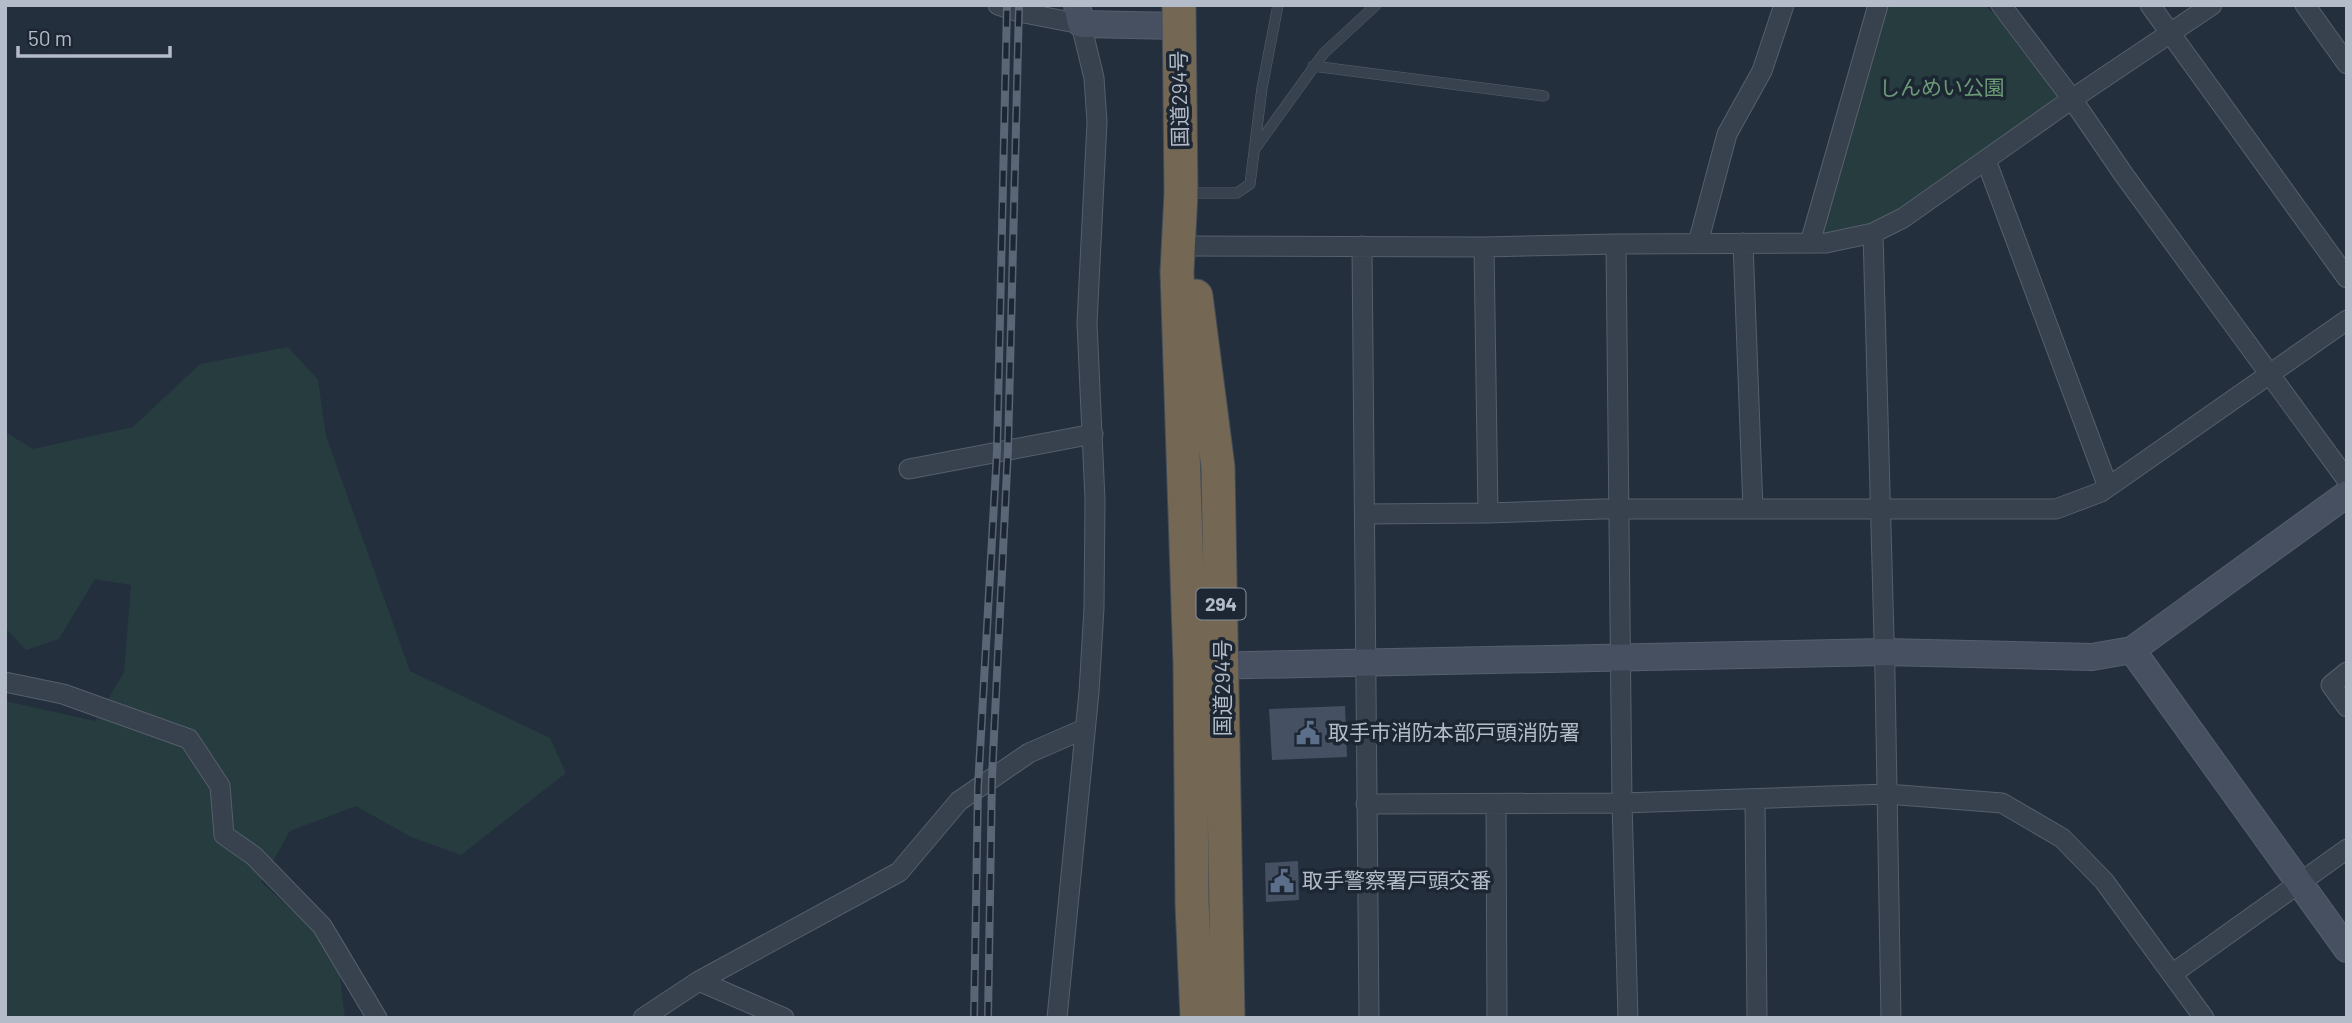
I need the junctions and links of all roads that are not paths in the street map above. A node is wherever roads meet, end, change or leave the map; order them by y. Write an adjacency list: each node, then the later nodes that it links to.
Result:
1 (998, 5): 10 (street)
2 (1278, 5): 17 (lane)
3 (1376, 5): 14 (lane)
4 (1784, 5): 21 (street)
5 (1878, 5): 23 (street)
6 (2001, 5): 16 (street)
7 (2150, 5): 12 (street)
8 (2212, 5): 12 (street)
9 (2305, 5): 13 (street)
10 (1079, 15): 11 (street); 31 (street)
11 (1179, 16): 19 (highway, 国道294号 / 294)
12 (2171, 33): 16 (street); 28 (street)
13 (2347, 64)
14 (1313, 66): 15 (lane); 17 (lane)
15 (1544, 96)
16 (2072, 99): 18 (street); 30 (street)
17 (1255, 149): 19 (lane)
18 (1986, 160): 20 (street); 34 (street)
19 (1181, 193): 26 (highway, 国道294号 / 294)
20 (1873, 233): 23 (street); 38 (street)
21 (1698, 243): 22 (street); 24 (street)
22 (1743, 243): 23 (street); 37 (street)
23 (1810, 243)
24 (1616, 244): 27 (street); 36 (street)
25 (1362, 246): 26 (street); 27 (street); 40 (street)
26 (1184, 247): 45 (highway, 国道294号 / 294); 46 (highway, 国道294号 / 294)
27 (1484, 247): 39 (street)
28 (2347, 278)
29 (2347, 320): 30 (street)
30 (2269, 374): 33 (street); 34 (street)
31 (1093, 433): 32 (street); 50 (street)
32 (909, 469)
33 (2347, 480)
34 (2108, 487): 38 (street)
35 (2347, 494): 41 (street)
36 (1618, 509): 37 (street); 39 (street); 43 (street)
37 (1753, 509): 38 (street)
38 (1879, 509): 42 (street)
39 (1488, 513): 40 (street)
40 (1364, 514): 44 (street)
41 (2132, 650): 42 (street); 57 (street)
42 (1884, 652): 43 (street); 51 (street)
43 (1620, 657): 44 (street); 53 (street)
44 (1365, 661): 46 (street); 54 (street)
45 (1190, 665): 46 (street); 65 (highway, 国道294号 / 294)
46 (1223, 666): 66 (highway, 国道294号 / 294)
47 (2347, 672): 49 (street)
48 (5, 682): 61 (street)
49 (2347, 707)
50 (1084, 729): 60 (street); 64 (street)
51 (1887, 794): 52 (street); 59 (street); 71 (street)
52 (1755, 799): 53 (street); 70 (street)
53 (1622, 803): 55 (street); 69 (street)
54 (1366, 804): 55 (street); 67 (street)
55 (1496, 804): 68 (street)
56 (2347, 849): 57 (street)
57 (2299, 883): 58 (street); 59 (street)
58 (2347, 949)
59 (2172, 974): 72 (street)
60 (699, 981): 62 (street); 63 (street)
61 (377, 1018)
62 (643, 1018)
63 (784, 1018)
64 (1057, 1018)
65 (1197, 1018)
66 (1228, 1018)
67 (1369, 1018)
68 (1497, 1018)
69 (1628, 1018)
70 (1757, 1018)
71 (1891, 1018)
72 (2204, 1018)

